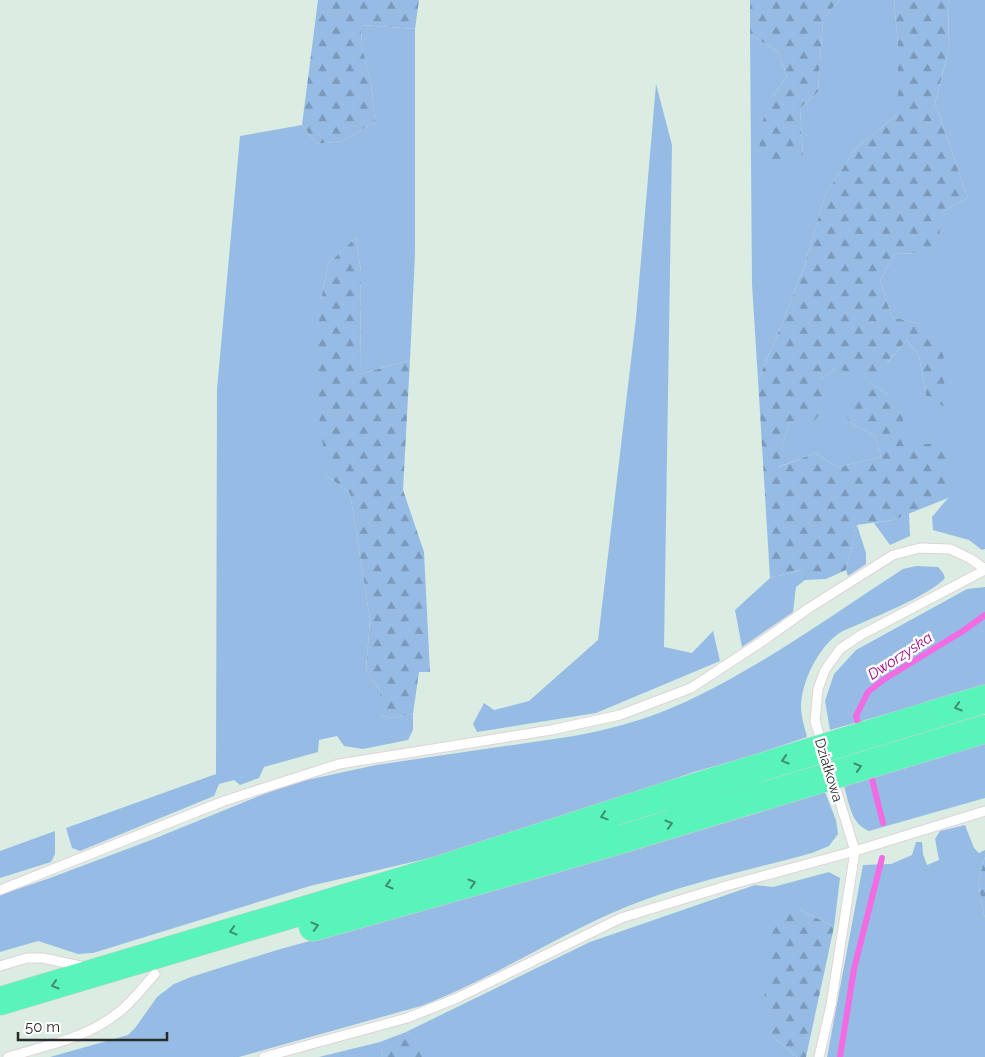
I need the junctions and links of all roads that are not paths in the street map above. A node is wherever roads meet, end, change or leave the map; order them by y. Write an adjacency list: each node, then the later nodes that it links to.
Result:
1 (985, 570): 5 (lane, Działkowa); 6 (lane)
2 (985, 699): 8 (main road, one-way to 8, bridge)
3 (985, 729): 9 (main road, one-way to 3, bridge)
4 (985, 811): 5 (lane)
5 (855, 852): 13 (lane); 14 (lane, Działkowa)
6 (0, 890)
7 (0, 966): 8 (lane)
8 (102, 971): 10 (main road, one-way to 10)
9 (155, 974): 11 (main road); 12 (lane)
10 (0, 1001)
11 (0, 1020)
12 (8, 1057)
13 (264, 1057)
14 (818, 1057)

